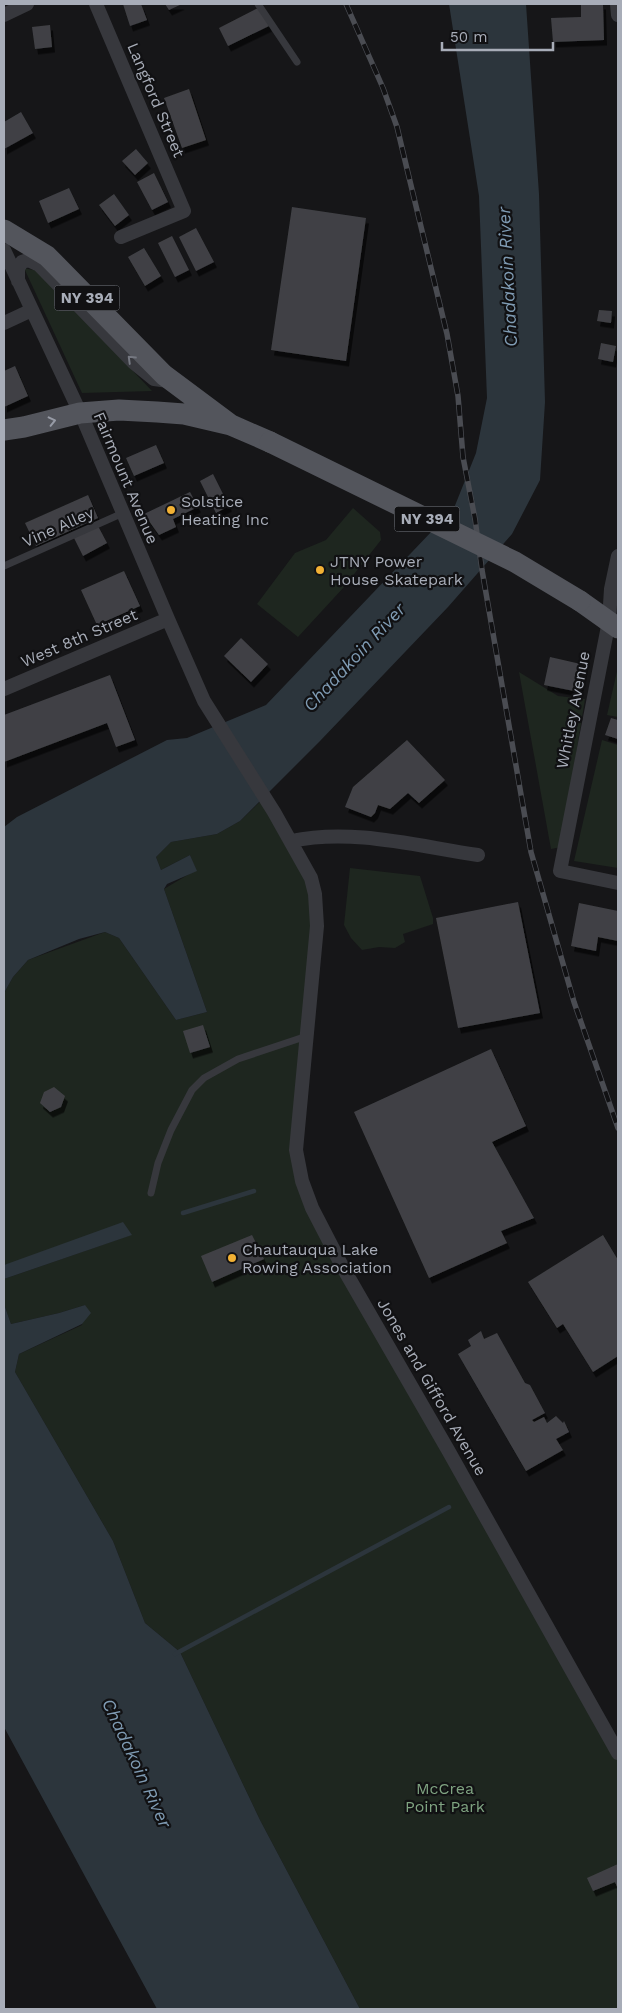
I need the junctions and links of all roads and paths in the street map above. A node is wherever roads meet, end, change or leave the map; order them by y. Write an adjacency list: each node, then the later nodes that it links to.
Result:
1 (27, 4): 6 (street)
2 (96, 4): 9 (street, Langford Street)
3 (258, 4): 7 (lane)
4 (617, 4): 5 (street)
5 (618, 14)
6 (4, 15)
7 (297, 62)
8 (4, 230): 14 (main road, NY 394)
9 (121, 236)
10 (4, 250): 11 (street, Fairmount Avenue)
11 (18, 281): 12 (street, Fairmount Avenue); 14 (street, one-way to 11)
12 (32, 310): 13 (street); 15 (street, Fairmount Avenue)
13 (4, 323)
14 (172, 382): 16 (main road, NY 394)
15 (80, 413): 16 (main road, NY 394); 17 (main road, NY 394, one-way to 15); 18 (street, Fairmount Avenue)
16 (231, 425): 22 (main road, NY 394, bridge)
17 (4, 430)
18 (123, 513): 20 (lane, Vine Alley); 21 (street, Fairmount Avenue)
19 (618, 556): 22 (street, Whitley Avenue)
20 (4, 566)
21 (168, 619): 23 (street, West 8th Street); 24 (street, Fairmount Avenue)
22 (613, 624): 26 (street, Whitley Avenue)
23 (4, 689)
24 (291, 842): 25 (street); 27 (street, Jones and Gifford Avenue)
25 (478, 855)
26 (618, 883)
27 (307, 1036): 28 (lane); 29 (street, Jones and Gifford Avenue)
28 (151, 1193)
29 (618, 1753)

